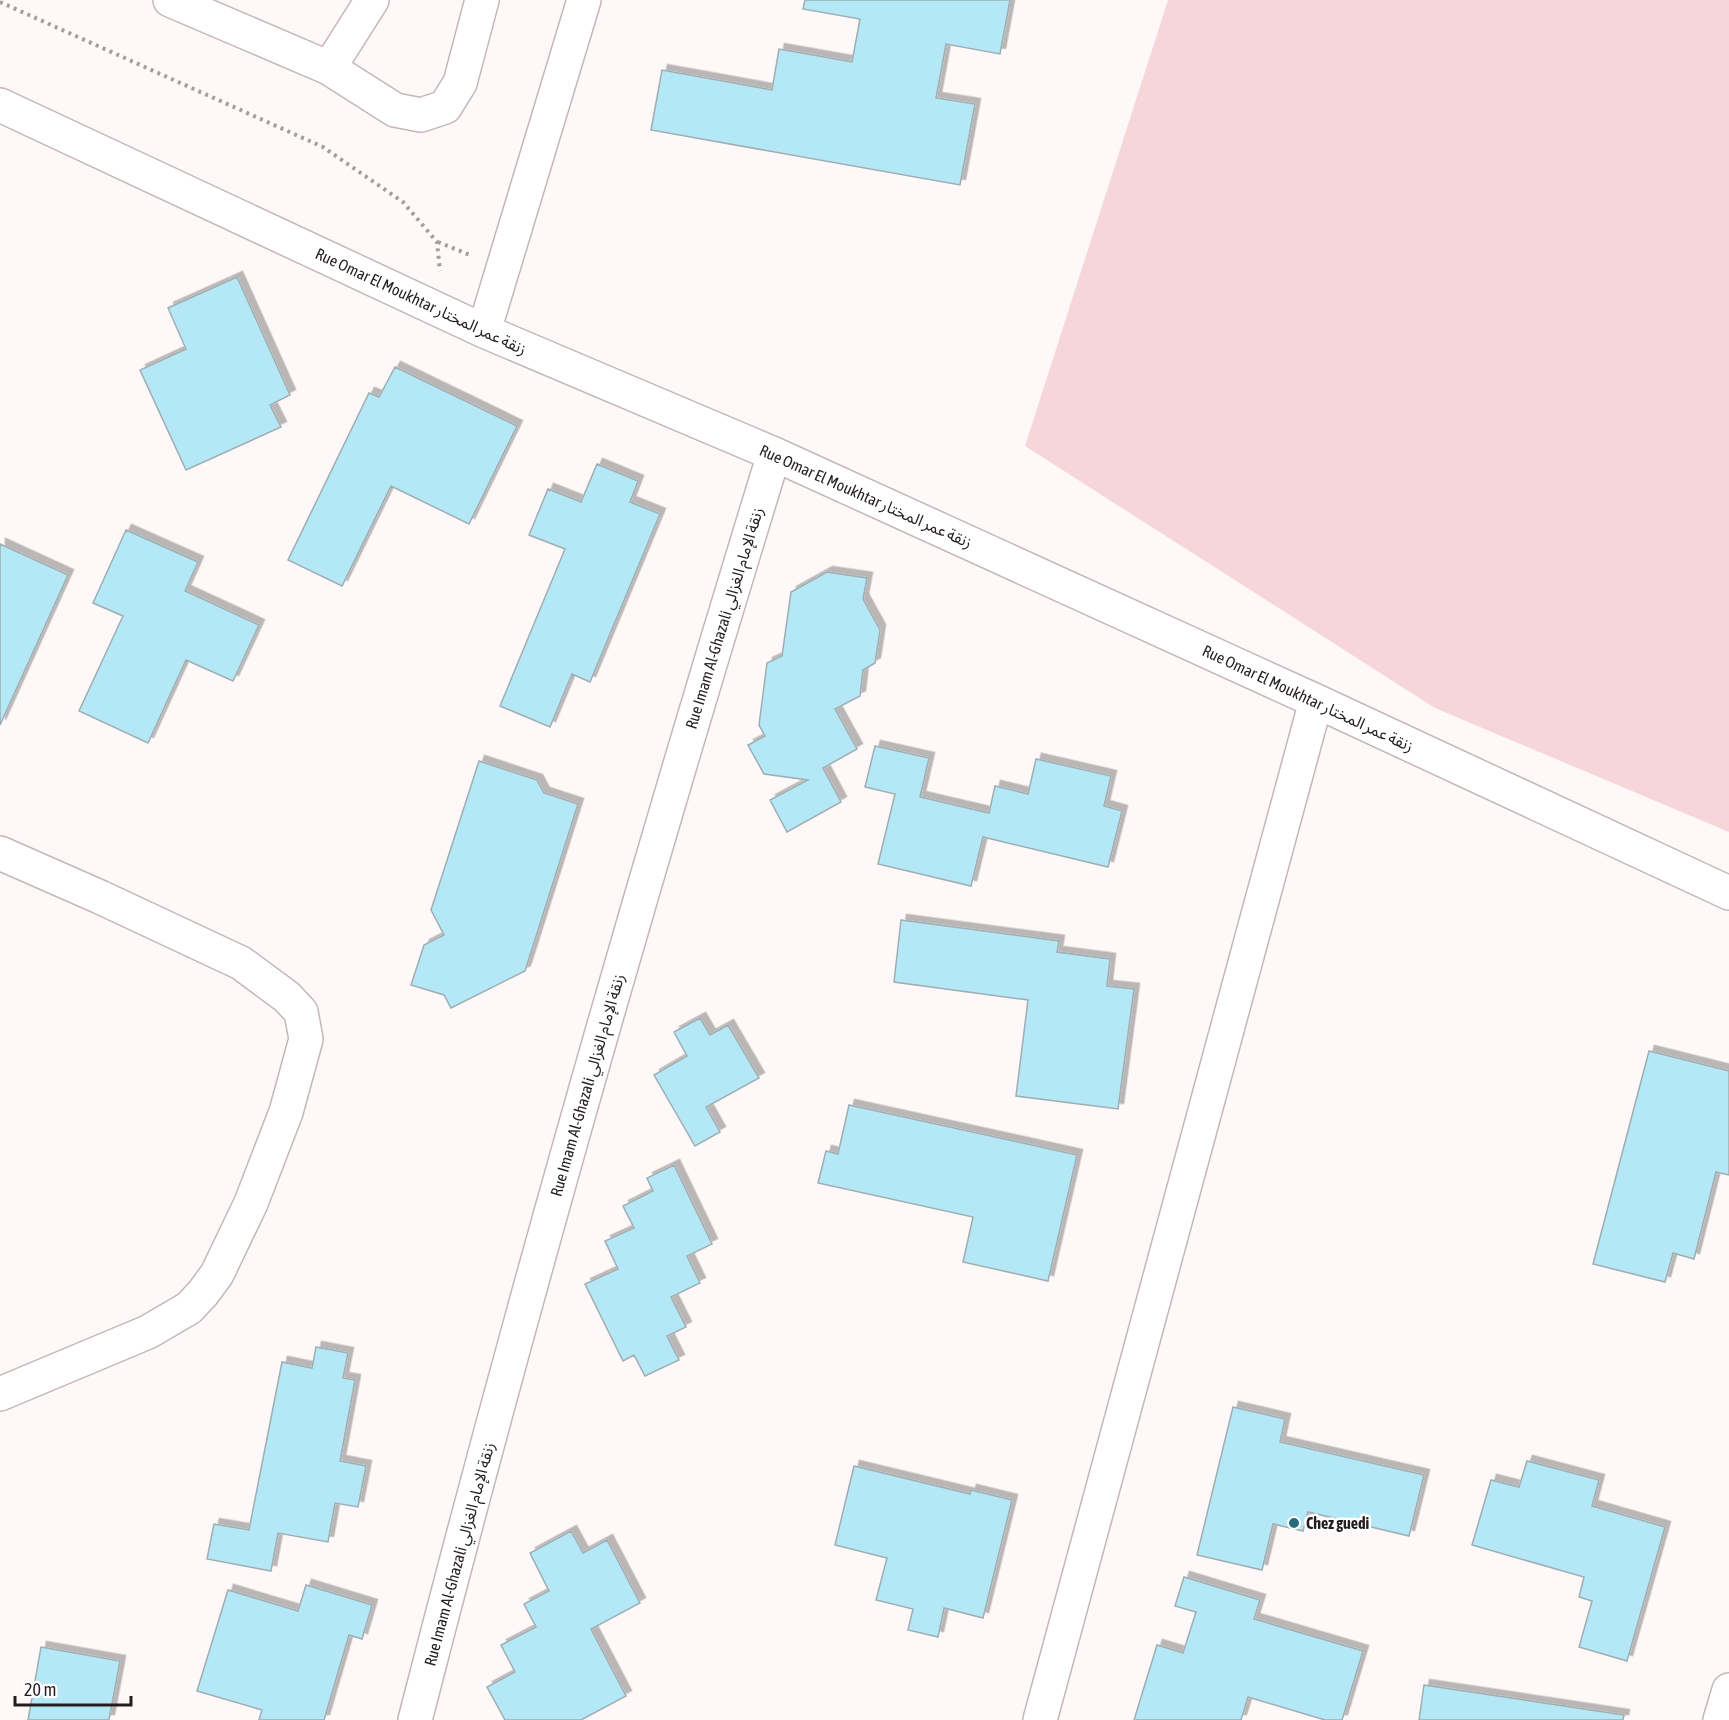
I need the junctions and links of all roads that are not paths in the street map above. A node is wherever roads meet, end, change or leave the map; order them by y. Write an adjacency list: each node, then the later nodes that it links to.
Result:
1 (170, 0): 5 (street)
2 (372, 0): 6 (street)
3 (482, 0): 6 (street)
4 (584, 0): 8 (street)
5 (226, 11): 6 (street)
6 (329, 68)
7 (0, 105): 8 (street, Rue Omar El Moukhtar زنقة عمر المختار)
8 (484, 331): 9 (street, Rue Omar El Moukhtar زنقة عمر المختار)
9 (774, 454): 10 (street, Rue Omar El Moukhtar زنقة عمر المختار); 15 (street, Rue Imam Al-Ghazali زنقة الإمام الغزالي)
10 (1316, 701): 12 (street, Rue Omar El Moukhtar زنقة عمر المختار); 16 (street)
11 (0, 853): 13 (street)
12 (1729, 893)
13 (0, 1394)
14 (1729, 1690): 17 (street)
15 (415, 1720)
16 (1040, 1720)
17 (1720, 1720)

